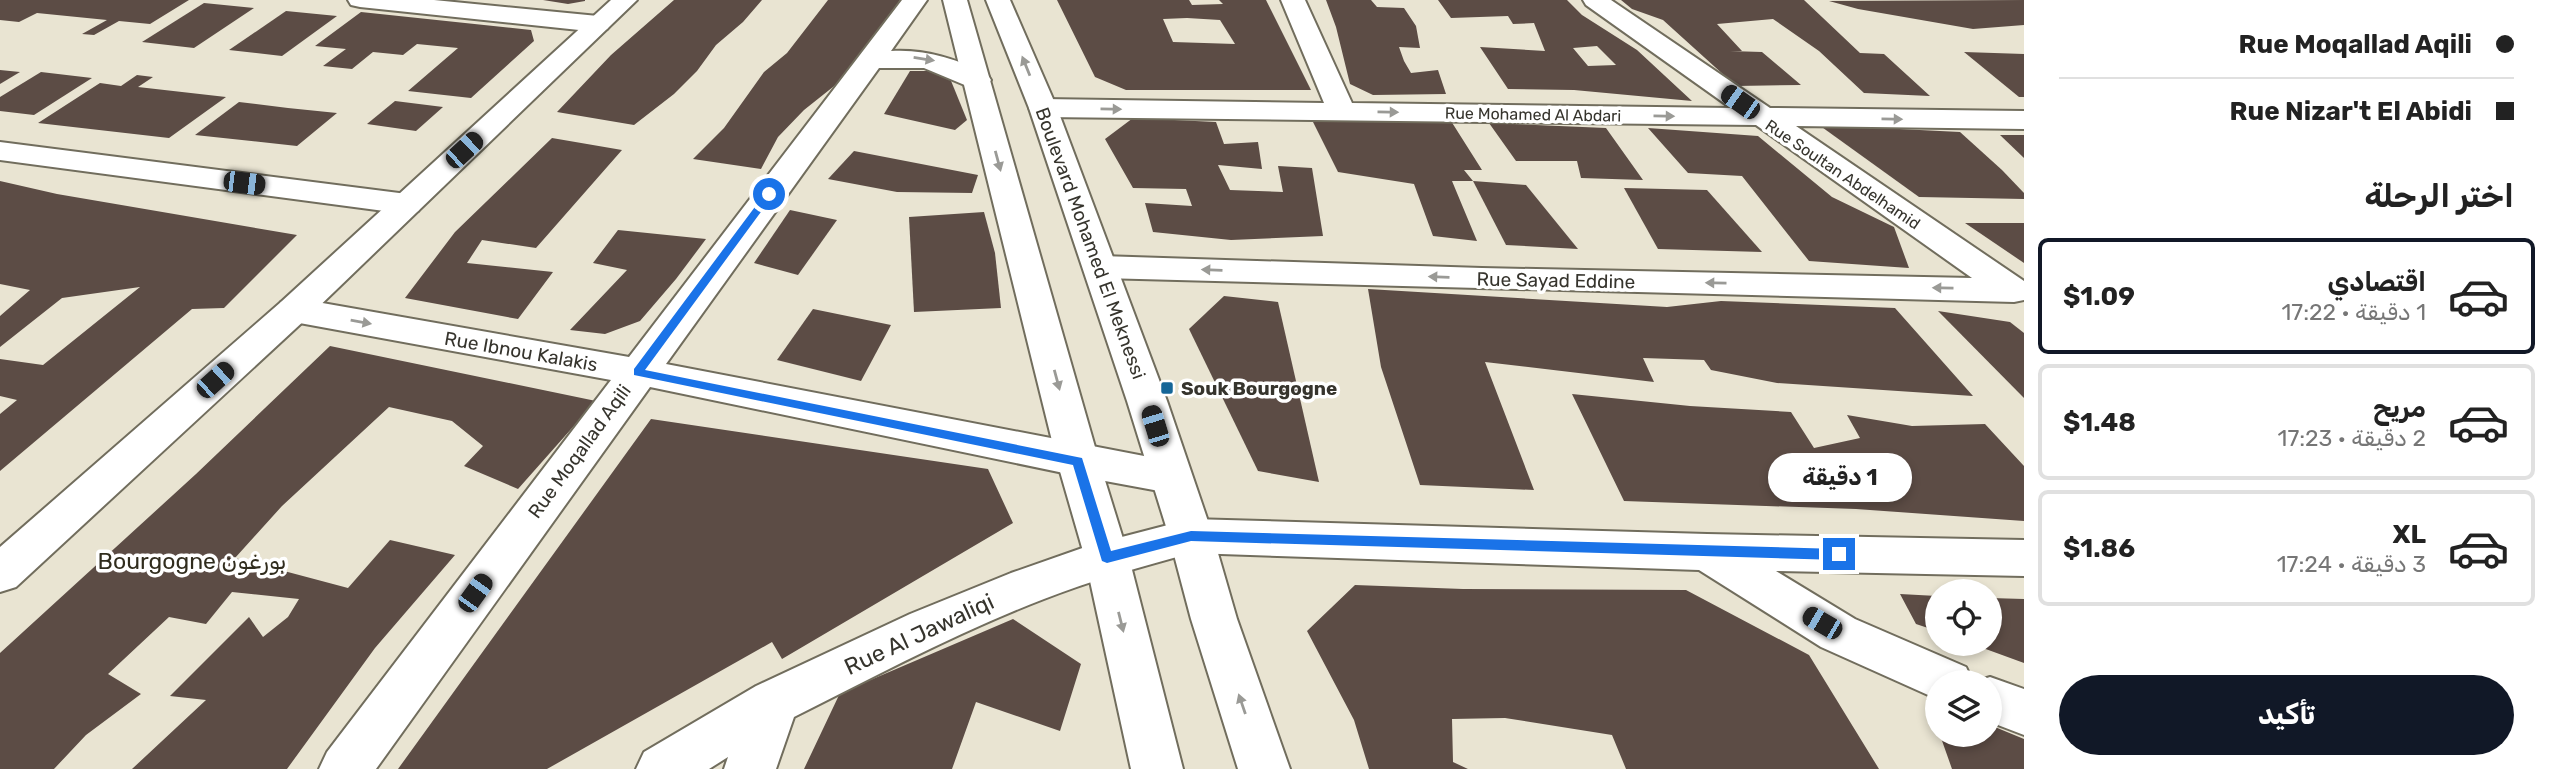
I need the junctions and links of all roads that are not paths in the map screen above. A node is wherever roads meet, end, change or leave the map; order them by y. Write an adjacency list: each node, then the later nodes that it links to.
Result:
1 (360, 0): 8 (street)
2 (625, 0): 8 (street)
3 (915, 0): 9 (street, Rue Moqallad Aqili)
4 (955, 0): 10 (street)
5 (999, 0): 11 (street, Boulevard Mohamed El Meknessi, one-way to 5)
6 (1293, 0): 12 (street)
7 (1595, 0): 13 (street, Rue Soultan Abdelhamid)
8 (598, 24): 16 (street)
9 (868, 61): 10 (street, one-way to 10); 20 (street, Rue Moqallad Aqili)
10 (977, 80): 21 (street, one-way to 21)
11 (1043, 108): 12 (street, Rue Mohamed Al Abdari, one-way to 12); 17 (street, Boulevard Mohamed El Meknessi)
12 (1342, 112): 13 (street, Rue Mohamed Al Abdari, one-way to 13)
13 (1760, 117): 14 (street, Rue Mohamed Al Abdari, one-way to 14); 18 (street, Rue Soultan Abdelhamid)
14 (2024, 120)
15 (0, 151): 16 (street)
16 (407, 204): 19 (street)
17 (1101, 267): 18 (street, Rue Sayad Eddine, one-way to 17); 22 (street, Boulevard Mohamed El Meknessi)
18 (2018, 294)
19 (294, 310): 20 (street, Rue Ibnou Kalakis, one-way to 20); 27 (street)
20 (638, 372): 21 (street, Rue Ibnou Kalakis); 32 (street, Rue Moqallad Aqili)
21 (1078, 461): 22 (street, Rue Ibnou Kalakis); 25 (street)
22 (1170, 477): 23 (street, Boulevard Mohamed El Meknessi)
23 (1191, 536): 24 (street, Rue Al Jawaliqi); 25 (street, Rue Al Jawaliqi); 36 (street, Boulevard Mohamed El Meknessi, one-way to 23)
24 (1707, 552): 26 (street, Rue Al Jawaliqi); 28 (street)
25 (1107, 558): 29 (street, Rue Al Jawaliqi); 35 (street, one-way to 35)
26 (2024, 558)
27 (0, 574)
28 (1925, 671)
29 (774, 702): 33 (street, Rue Al Jawaliqi); 34 (street)
30 (2002, 704): 31 (street)
31 (2024, 712)
32 (345, 769)
33 (662, 769)
34 (750, 769)
35 (1157, 769)
36 (1264, 769)

